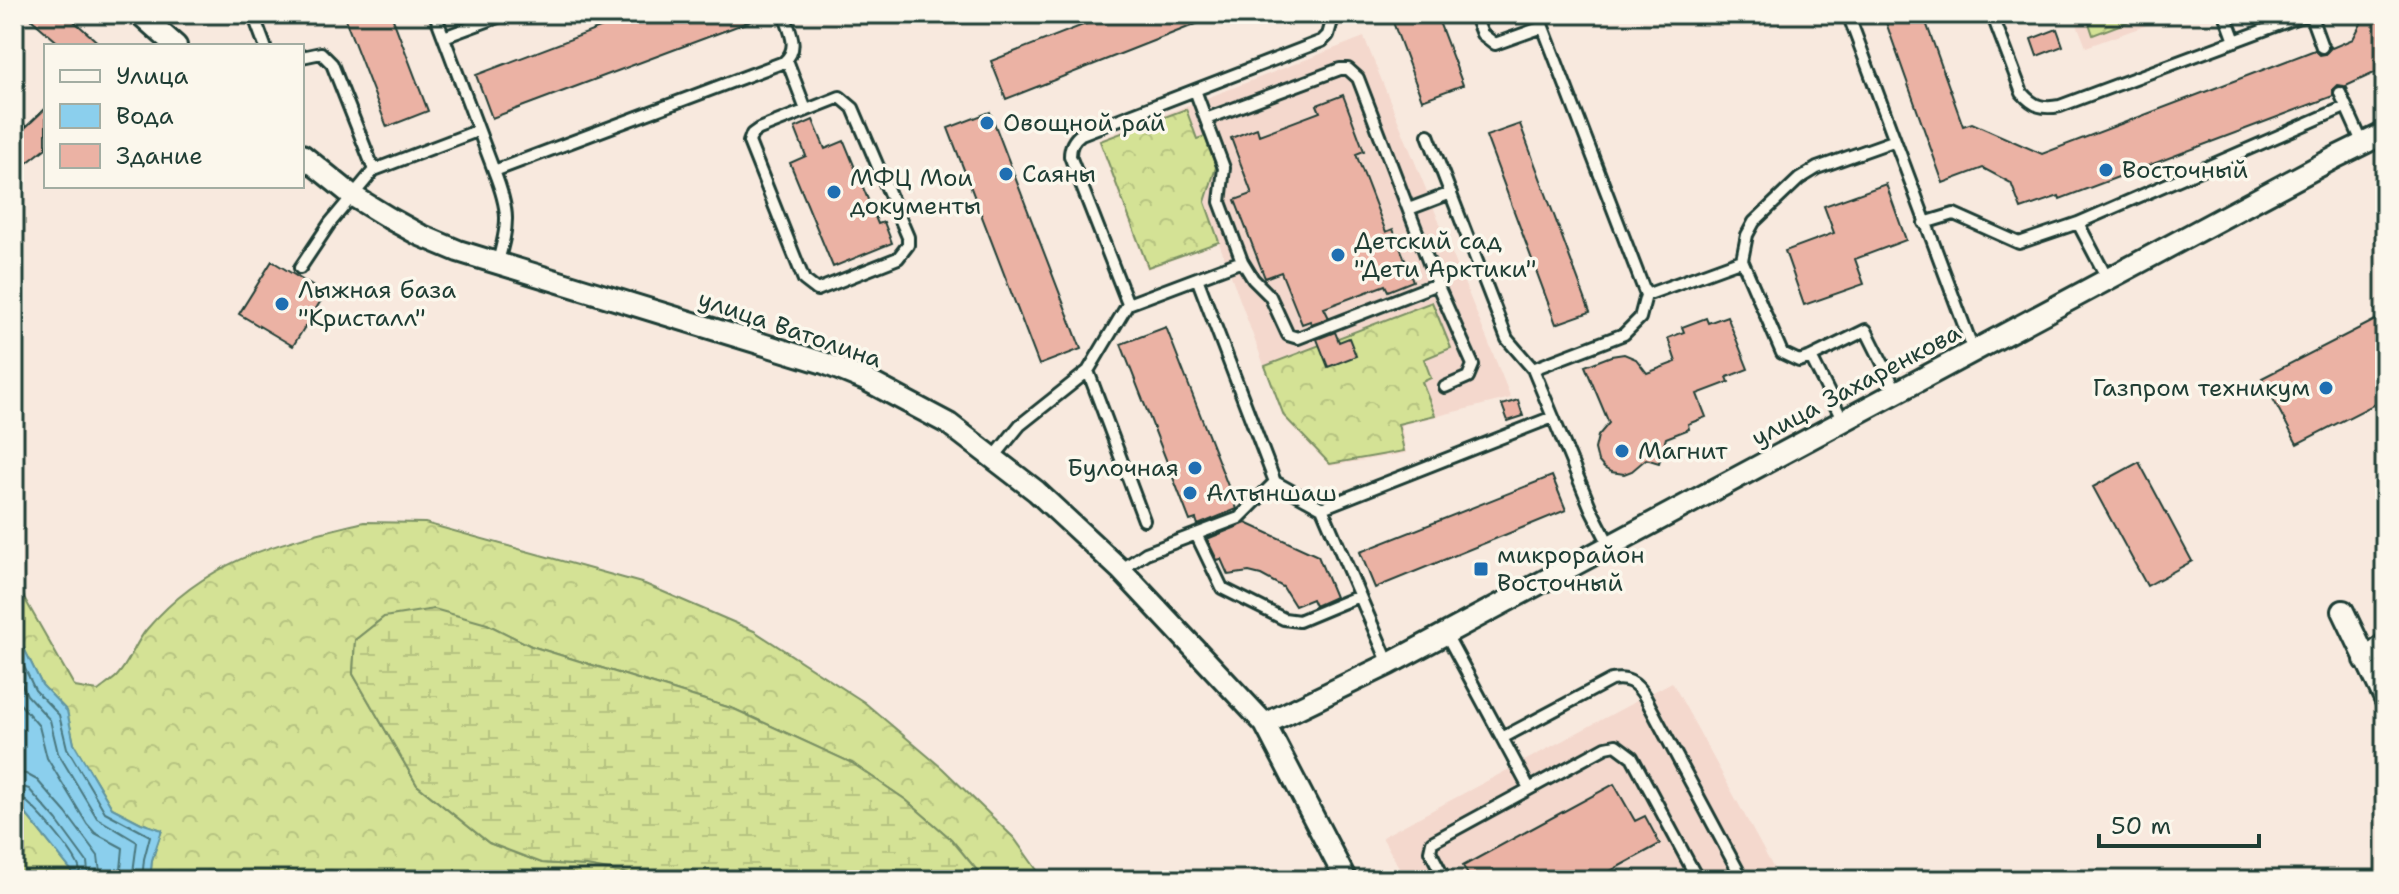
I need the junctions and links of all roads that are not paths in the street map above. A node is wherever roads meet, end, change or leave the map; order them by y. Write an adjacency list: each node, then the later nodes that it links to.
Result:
1 (140, 14): 16 (street)
2 (253, 14): 17 (lane)
3 (435, 14): 14 (lane)
4 (506, 14): 14 (lane)
5 (784, 14): 20 (lane)
6 (1334, 14): 21 (lane)
7 (1474, 14): 13 (lane)
8 (1538, 14): 13 (lane)
9 (1848, 14): 29 (lane)
10 (1992, 14): 15 (lane)
11 (2225, 14): 15 (lane)
12 (2308, 14): 15 (lane); 18 (lane)
13 (1543, 27): 46 (lane)
14 (444, 37): 26 (lane)
15 (2235, 41)
16 (174, 44)
17 (264, 44)
18 (2322, 47)
19 (304, 56): 32 (lane)
20 (787, 60): 24 (lane); 33 (lane)
21 (1195, 90): 25 (lane); 47 (lane)
22 (2340, 93): 23 (lane)
23 (2345, 107): 30 (lane); 38 (lane)
24 (806, 110): 24 (lane)
25 (1206, 119): 36 (lane); 40 (lane)
26 (477, 131): 32 (lane); 33 (lane)
27 (2385, 133): 30 (street, улица Захаренкова)
28 (1428, 135): 34 (lane)
29 (1893, 141): 37 (lane); 39 (lane)
30 (2363, 144): 44 (street, улица Захаренкова)
31 (304, 157): 35 (street, улица Ватолина)
32 (374, 170): 35 (lane)
33 (494, 171): 41 (lane)
34 (1451, 193): 36 (lane); 50 (lane)
35 (353, 196): 41 (street, улица Ватолина); 42 (lane)
36 (1409, 209): 45 (lane)
37 (1924, 223): 38 (lane); 48 (lane)
38 (2078, 223): 44 (lane)
39 (1742, 260): 46 (lane); 49 (lane)
40 (1242, 261): 43 (lane); 45 (lane)
41 (497, 265): 56 (street, улица Ватолина)
42 (300, 268)
43 (1197, 278): 47 (lane); 57 (lane)
44 (2108, 280): 48 (street, улица Захаренкова)
45 (1437, 284): 52 (lane)
46 (1646, 295): 50 (lane)
47 (1128, 304): 51 (lane)
48 (1974, 352): 53 (street, улица Захаренкова)
49 (1811, 357): 53 (lane); 55 (lane)
50 (1533, 369): 54 (lane)
51 (1088, 371): 56 (lane); 59 (lane)
52 (1445, 387)
53 (1897, 392): 55 (street, улица Захаренкова)
54 (1553, 417): 58 (lane); 61 (lane)
55 (1843, 421): 61 (street, улица Захаренкова)
56 (994, 457): 62 (street, улица Ватолина)
57 (1275, 482): 58 (lane); 60 (lane)
58 (1322, 508): 63 (lane)
59 (1144, 520)
60 (1196, 534): 62 (lane); 63 (lane)
61 (1610, 546): 65 (street, улица Захаренкова)
62 (1121, 570): 70 (street, улица Ватолина)
63 (1359, 596): 68 (lane)
64 (2343, 611): 67 (street)
65 (1446, 634): 68 (street, улица Захаренкова); 71 (lane)
66 (2385, 644): 67 (street)
67 (2365, 660): 69 (street)
68 (1389, 664): 70 (street, улица Захаренкова)
69 (2385, 699)
70 (1265, 724): 74 (street, улица Ватолина)
71 (1502, 738): 72 (lane); 77 (lane)
72 (1529, 788): 73 (lane); 75 (lane)
73 (1696, 876): 76 (lane)
74 (1346, 880)
75 (1445, 880)
76 (1678, 880)
77 (1743, 880)

